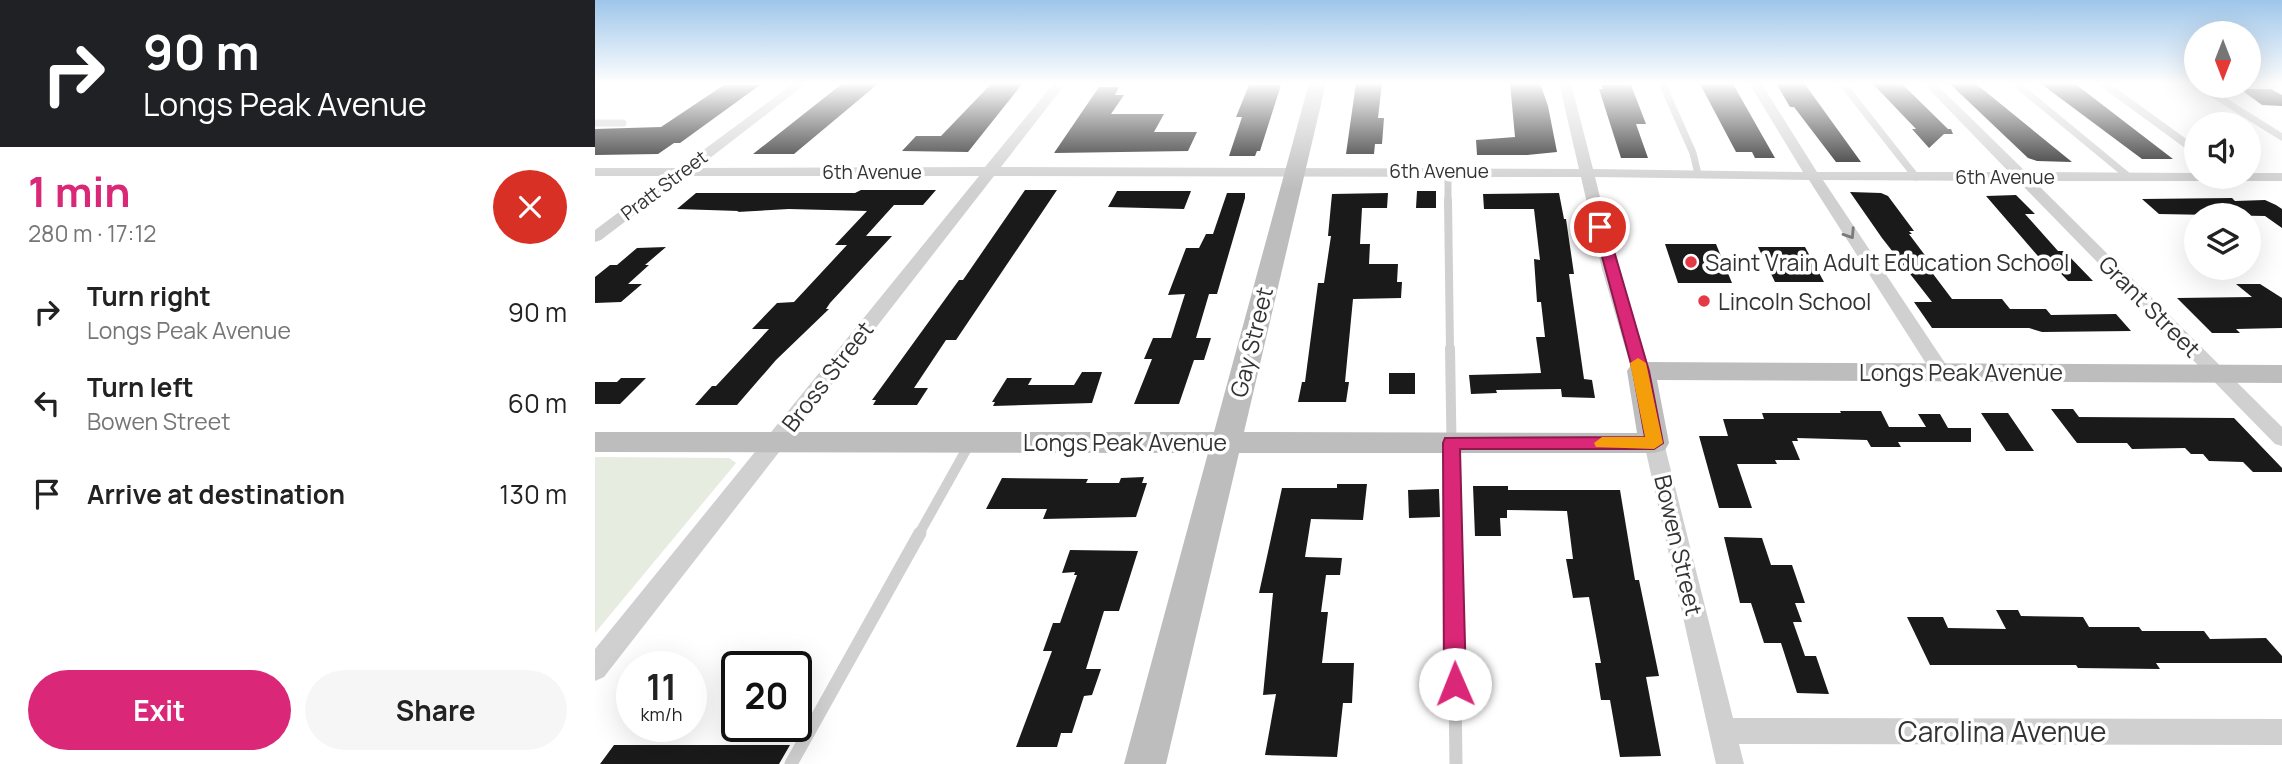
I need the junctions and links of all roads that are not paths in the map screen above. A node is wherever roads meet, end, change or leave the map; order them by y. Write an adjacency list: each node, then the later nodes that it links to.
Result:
1 (752, 119): 19 (street, Pratt Street)
2 (1031, 119): 20 (street, Bross Street)
3 (1308, 119): 16 (street, Gay Street)
4 (1574, 119): 21 (street, Bowen Street)
5 (1678, 119): 22 (lane)
6 (1778, 119): 23 (street)
7 (1871, 119): 24 (lane)
8 (1965, 119): 25 (street, Grant Street)
9 (2059, 119): 26 (lane)
10 (2151, 119): 15 (street)
11 (2253, 119): 14 (lane)
12 (595, 123): 13 (lane)
13 (623, 123)
14 (2282, 137)
15 (2184, 143)
16 (1294, 171): 17 (street, 6th Avenue); 20 (street, 6th Avenue); 37 (street, Gay Street)
17 (1448, 171): 21 (street, 6th Avenue); 40 (lane)
18 (595, 172): 19 (street, 6th Avenue)
19 (681, 172): 20 (street, 6th Avenue); 30 (street, Pratt Street)
20 (989, 172): 38 (street, Bross Street)
21 (1587, 172): 22 (street, 6th Avenue); 31 (street, Bowen Street)
22 (1698, 174): 23 (street, 6th Avenue)
23 (1813, 176): 24 (street, 6th Avenue); 32 (street, one-way to 32)
24 (1916, 177): 25 (street, 6th Avenue)
25 (2022, 177): 26 (street, 6th Avenue); 33 (street, Grant Street)
26 (2129, 177): 27 (street, 6th Avenue)
27 (2184, 177)
28 (2261, 177): 29 (street, 6th Avenue)
29 (2282, 177)
30 (595, 237)
31 (1641, 371): 32 (street, Longs Peak Avenue); 41 (street, Bowen Street)
32 (1941, 372): 33 (street, Longs Peak Avenue)
33 (2216, 374): 34 (street, Longs Peak Avenue); 35 (street, Grant Street)
34 (2282, 374)
35 (2282, 439)
36 (595, 442): 38 (street, Longs Peak Avenue)
37 (1226, 442): 39 (street, Longs Peak Avenue); 40 (street, Longs Peak Avenue); 46 (street, Gay Street)
38 (774, 443): 39 (street, Longs Peak Avenue); 42 (street, Bross Street)
39 (970, 443): 45 (lane)
40 (1451, 443): 41 (street, Longs Peak Avenue); 47 (lane)
41 (1654, 443): 43 (street, Bowen Street)
42 (595, 669)
43 (1722, 731): 44 (street, Carolina Avenue); 48 (street, Bowen Street)
44 (2282, 732)
45 (791, 764)
46 (1145, 764)
47 (1457, 764)
48 (1730, 764)

